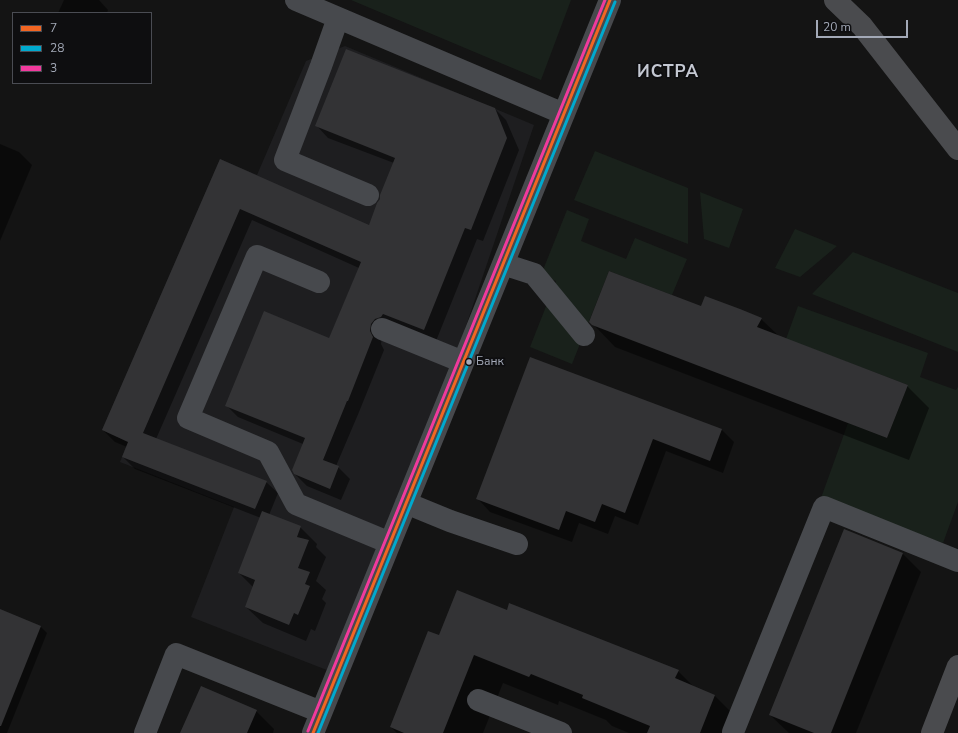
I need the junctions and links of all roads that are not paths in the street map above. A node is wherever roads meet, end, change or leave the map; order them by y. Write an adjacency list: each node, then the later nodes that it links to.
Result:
1 (296, 0): 4 (street)
2 (610, 0): 5 (street)
3 (835, 0): 6 (main road)
4 (338, 18): 5 (street); 7 (street)
5 (564, 114): 8 (street)
6 (958, 149)
7 (368, 195)
8 (503, 264): 11 (street); 12 (street)
9 (319, 282): 14 (street)
10 (382, 329): 12 (street)
11 (584, 334)
12 (463, 362): 13 (street)
13 (406, 503): 14 (street); 15 (street)
14 (390, 543): 19 (street)
15 (517, 544)
16 (958, 561): 23 (street)
17 (958, 666): 24 (main road)
18 (478, 700): 22 (street)
19 (321, 712): 20 (street); 21 (street)
20 (145, 733)
21 (313, 733)
22 (561, 733)
23 (734, 733)
24 (932, 733)

